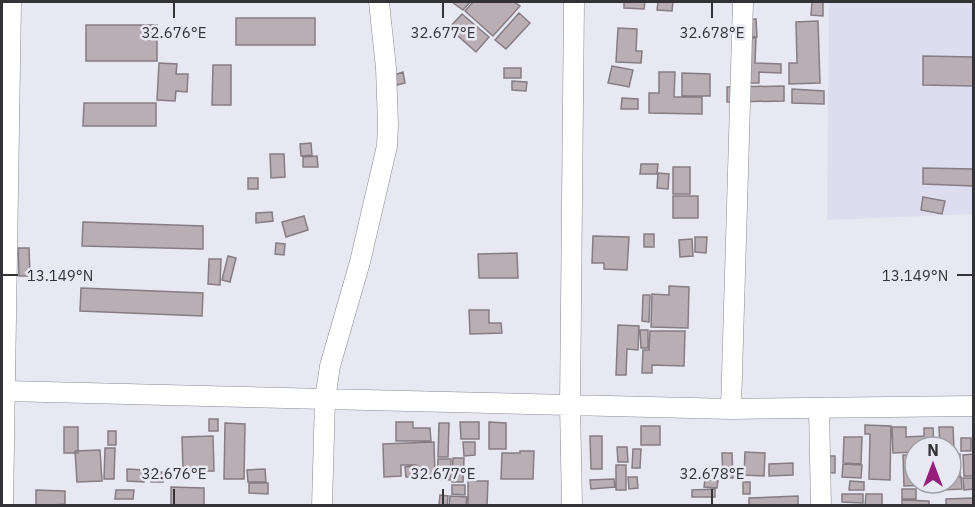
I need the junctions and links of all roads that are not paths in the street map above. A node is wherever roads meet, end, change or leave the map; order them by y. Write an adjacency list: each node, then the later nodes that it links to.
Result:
1 (11, 2): 5 (street)
2 (379, 2): 7 (street)
3 (574, 2): 8 (street)
4 (743, 2): 10 (street)
5 (4, 318): 6 (street)
6 (6, 392): 7 (street); 12 (street)
7 (325, 399): 8 (street); 13 (street)
8 (570, 405): 10 (street); 14 (street)
9 (974, 406): 11 (street)
10 (731, 409): 11 (street)
11 (819, 409): 15 (street)
12 (3, 506)
13 (322, 506)
14 (572, 506)
15 (821, 506)

